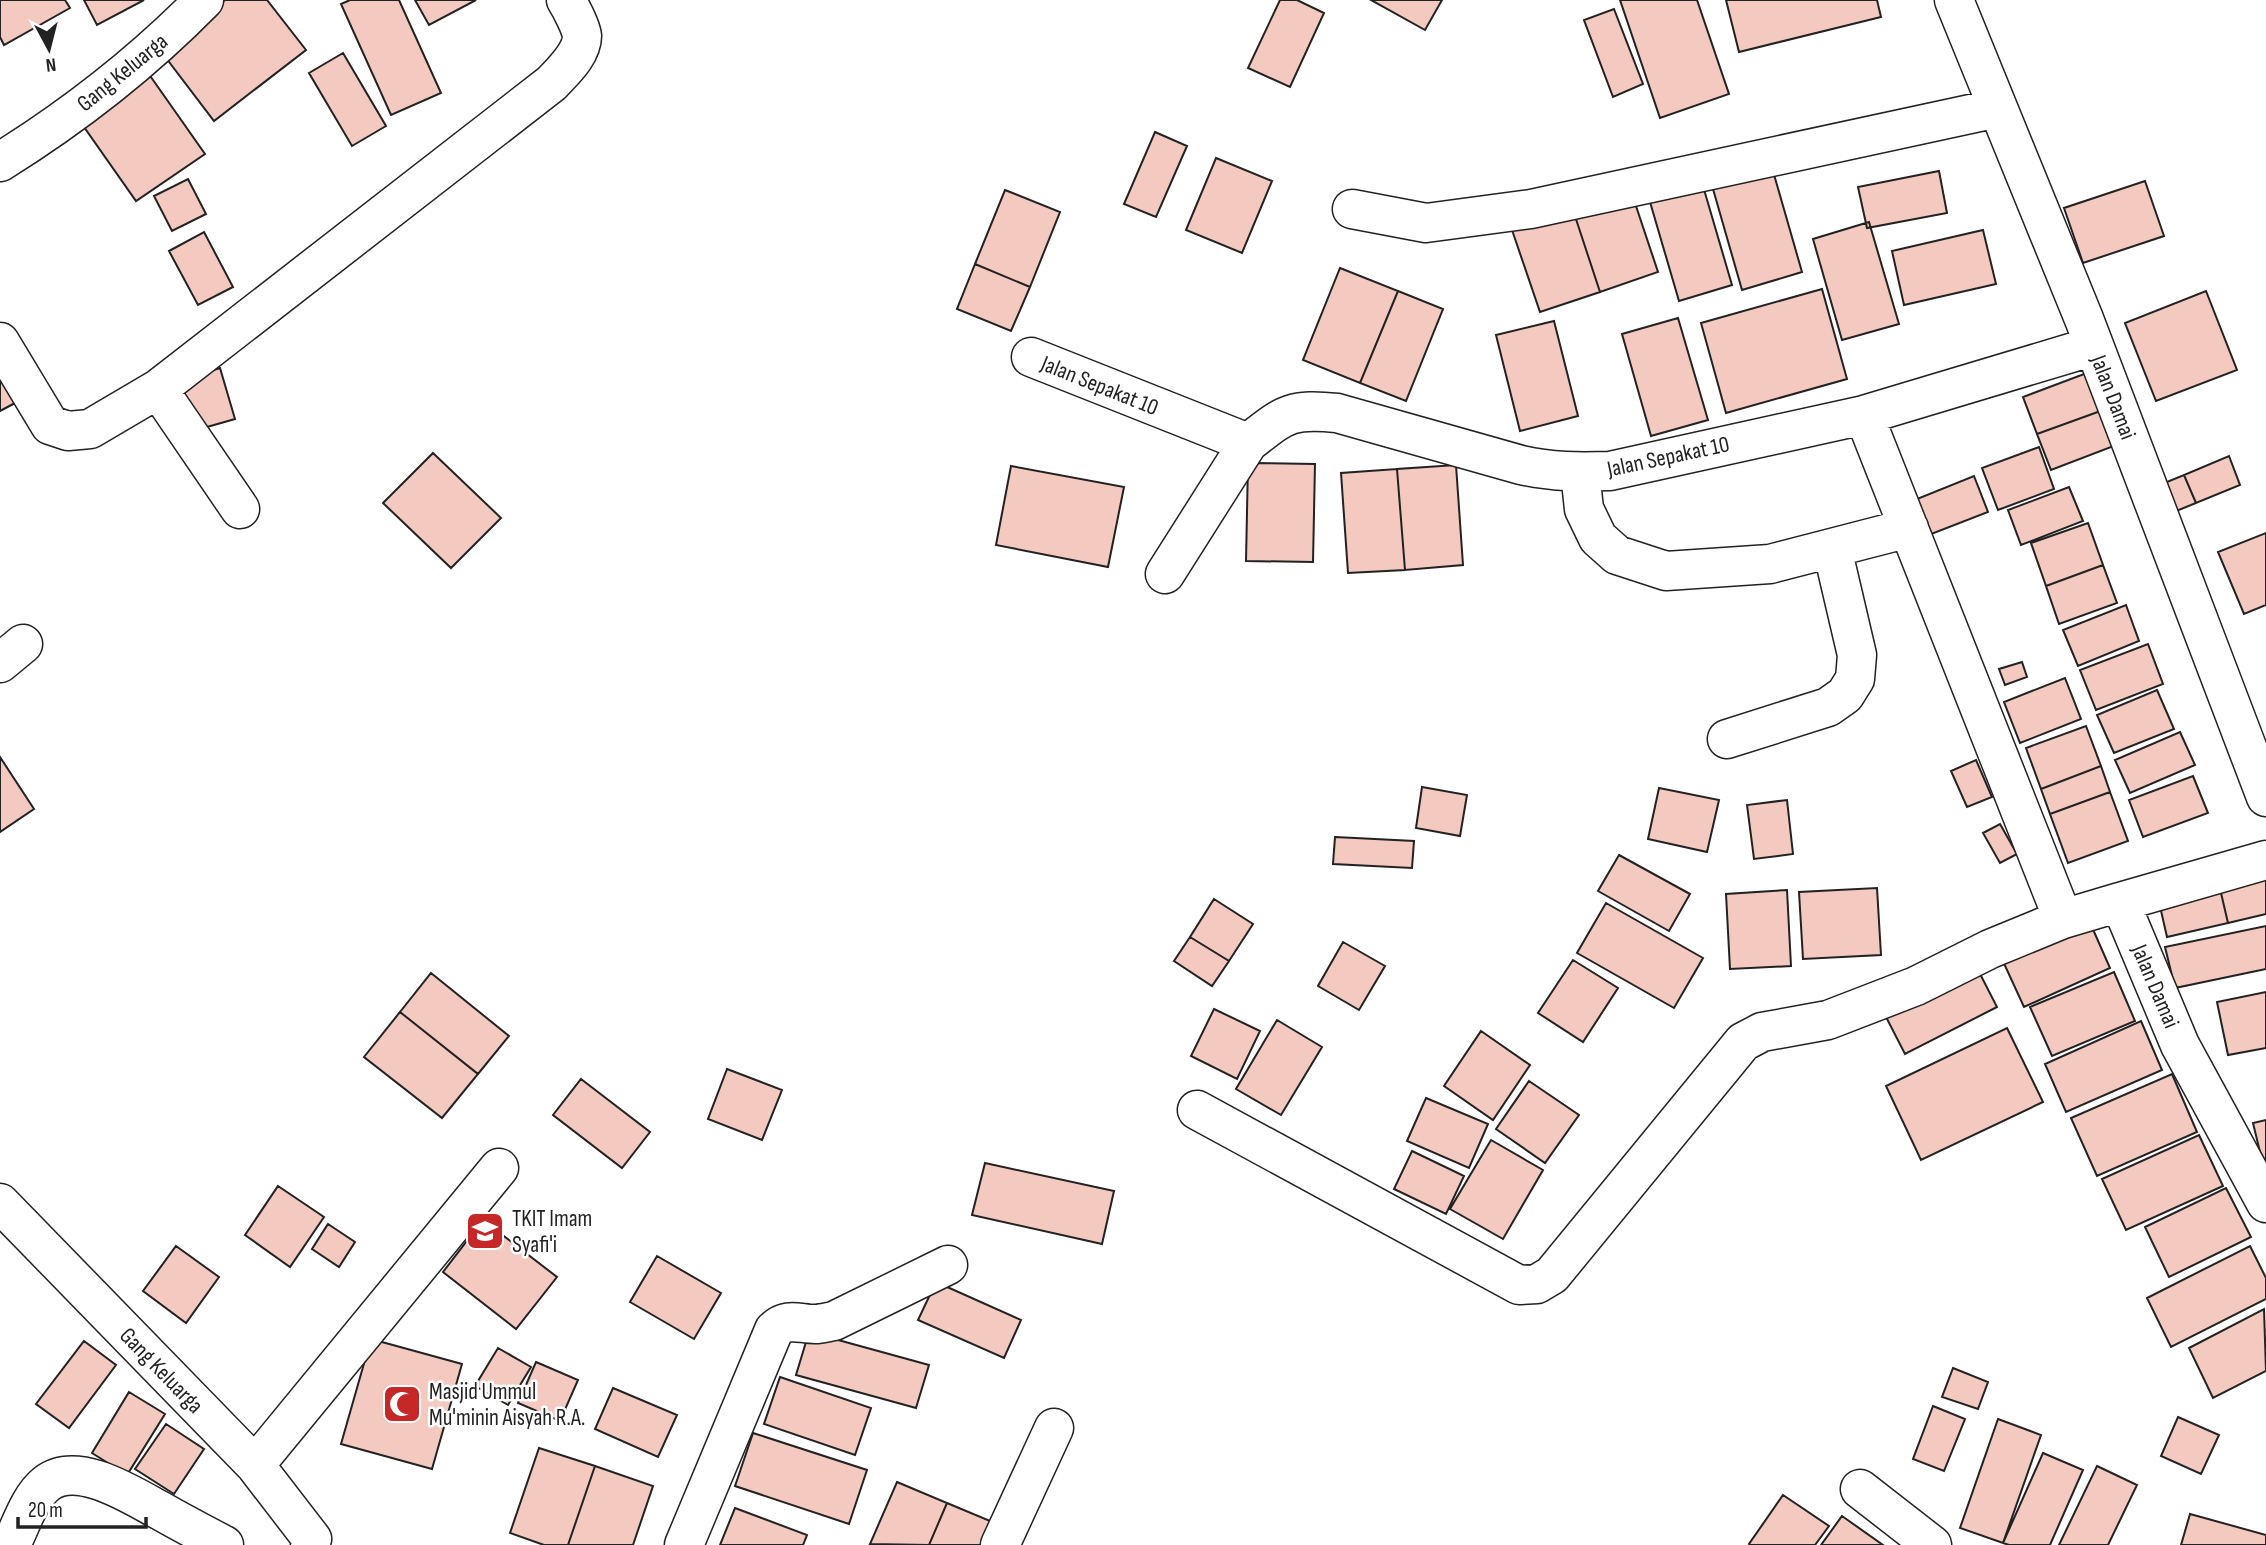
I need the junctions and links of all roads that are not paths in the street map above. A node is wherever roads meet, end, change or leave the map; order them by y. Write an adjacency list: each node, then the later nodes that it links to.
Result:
1 (204, 0): 5 (street, Gang Keluarga)
2 (566, 0): 10 (street)
3 (1954, 0): 4 (street, Jalan Damai)
4 (1998, 108): 6 (street); 8 (street, Jalan Damai)
5 (0, 162)
6 (1352, 209)
7 (0, 342): 10 (street)
8 (2094, 346): 11 (street, Jalan Sepakat 10); 19 (street, Jalan Damai)
9 (1031, 357): 12 (street, Jalan Sepakat 10)
10 (158, 389): 14 (street)
11 (1864, 415): 13 (street, Jalan Sepakat 10); 15 (street)
12 (1248, 443): 13 (street, Jalan Sepakat 10); 17 (street, Jalan Sepakat 10)
13 (1580, 472): 16 (street)
14 (240, 509)
15 (1909, 528): 16 (street); 22 (street)
16 (1832, 548): 18 (street)
17 (1164, 574)
18 (1727, 738)
19 (2266, 797)
20 (2266, 860): 21 (street)
21 (2120, 902): 22 (street); 26 (street, Jalan Damai)
22 (2063, 919): 23 (street)
23 (1197, 1110)
24 (499, 1168): 29 (street)
25 (0, 1203): 29 (street, Gang Keluarga)
26 (2266, 1203)
27 (948, 1265): 34 (street)
28 (1055, 1428): 35 (street)
29 (255, 1465): 31 (street, Gang Keluarga)
30 (1860, 1489): 36 (street)
31 (314, 1543)
32 (11, 1545): 33 (street)
33 (224, 1545)
34 (684, 1545)
35 (1000, 1545)
36 (1932, 1545)

